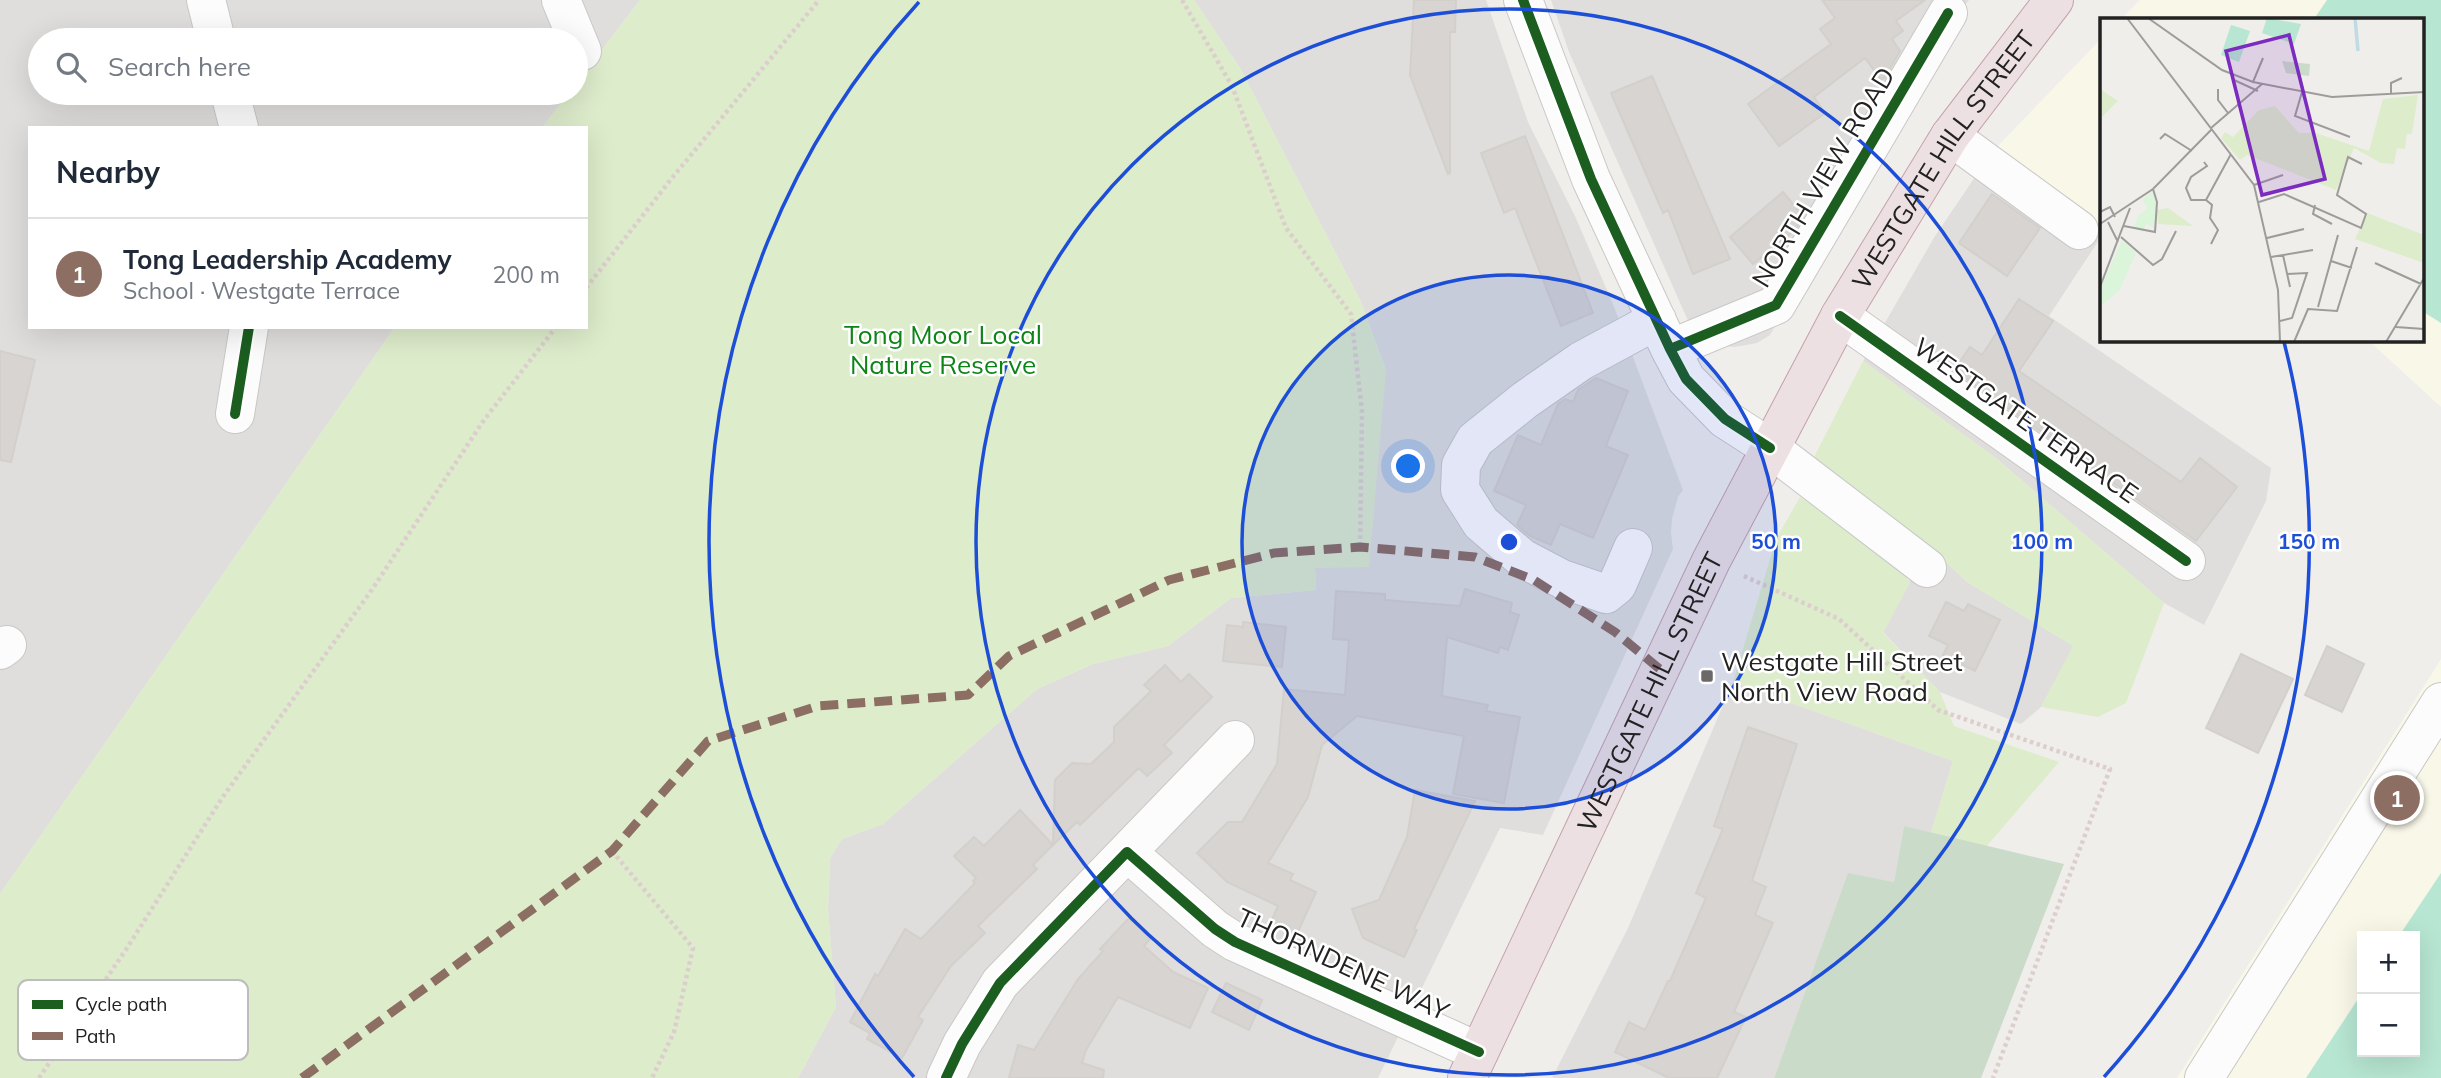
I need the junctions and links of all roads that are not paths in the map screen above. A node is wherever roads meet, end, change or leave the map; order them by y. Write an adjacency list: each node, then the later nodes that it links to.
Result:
1 (206, 0): 6 (street)
2 (561, 0): 7 (street)
3 (1522, 0): 14 (street)
4 (2054, 0): 10 (highway, WESTGATE HILL STREET)
5 (1948, 13): 14 (street, NORTH VIEW ROAD)
6 (213, 28)
7 (573, 28)
8 (233, 105): 9 (street)
9 (238, 126)
10 (1950, 136): 11 (street); 12 (highway, WESTGATE HILL STREET)
11 (2079, 230)
12 (1840, 316): 16 (highway, WESTGATE HILL STREET); 18 (street, WESTGATE TERRACE)
13 (249, 329): 15 (street)
14 (1663, 335): 16 (street); 17 (street, NORTH VIEW ROAD)
15 (235, 414)
16 (1770, 449): 19 (street); 23 (highway, WESTGATE HILL STREET)
17 (1633, 548)
18 (2186, 561)
19 (1927, 568)
20 (2441, 702): 25 (street)
21 (1235, 740): 22 (street)
22 (1127, 852): 23 (street, THORNDENE WAY); 24 (street)
23 (1473, 1065)
24 (946, 1078)
25 (2204, 1078)

